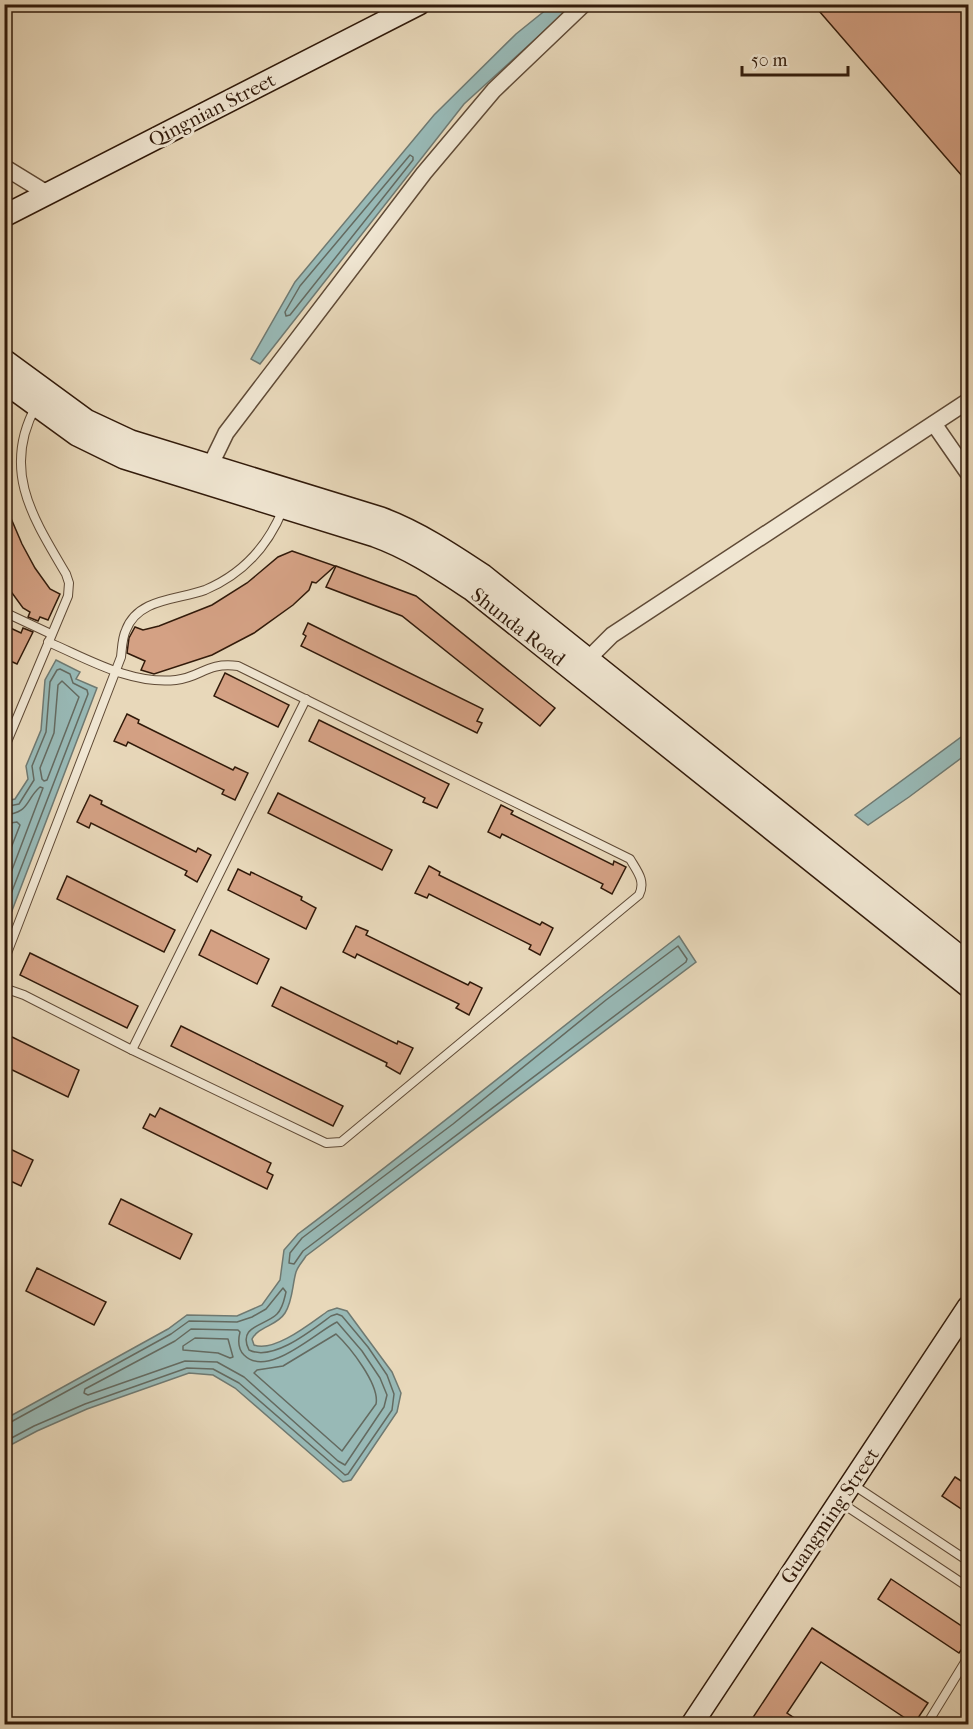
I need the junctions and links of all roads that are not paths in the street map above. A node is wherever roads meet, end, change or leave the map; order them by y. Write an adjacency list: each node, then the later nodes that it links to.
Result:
1 (418, 4): 4 (main road, Qingnian Street)
2 (584, 4): 11 (street)
3 (4, 167): 4 (street)
4 (48, 194): 5 (main road, Qingnian Street)
5 (4, 216)
6 (4, 360): 11 (main road, Shunda Road)
7 (4, 382): 9 (main road, Shunda Road)
8 (969, 401): 10 (street)
9 (36, 406): 13 (main road, Shunda Road); 15 (lane)
10 (934, 424): 12 (street); 16 (street)
11 (210, 466): 16 (main road, Shunda Road)
12 (969, 473)
13 (284, 507): 17 (lane); 22 (main road, Shunda Road)
14 (4, 612): 15 (lane)
15 (50, 638): 17 (lane); 19 (lane)
16 (588, 659): 21 (main road, Shunda Road)
17 (115, 671): 18 (lane); 20 (lane)
18 (306, 699): 24 (lane); 24 (lane)
19 (4, 749)
20 (4, 961)
21 (969, 963)
22 (969, 986)
23 (4, 988): 24 (lane)
24 (132, 1050)
25 (969, 1307): 26 (main road, Guangming Street)
26 (852, 1483): 27 (main road, Guangming Street); 28 (lane)
27 (840, 1502): 29 (lane); 31 (main road, Guangming Street)
28 (969, 1561)
29 (969, 1587)
30 (969, 1657): 32 (lane)
31 (692, 1725)
32 (927, 1725)

